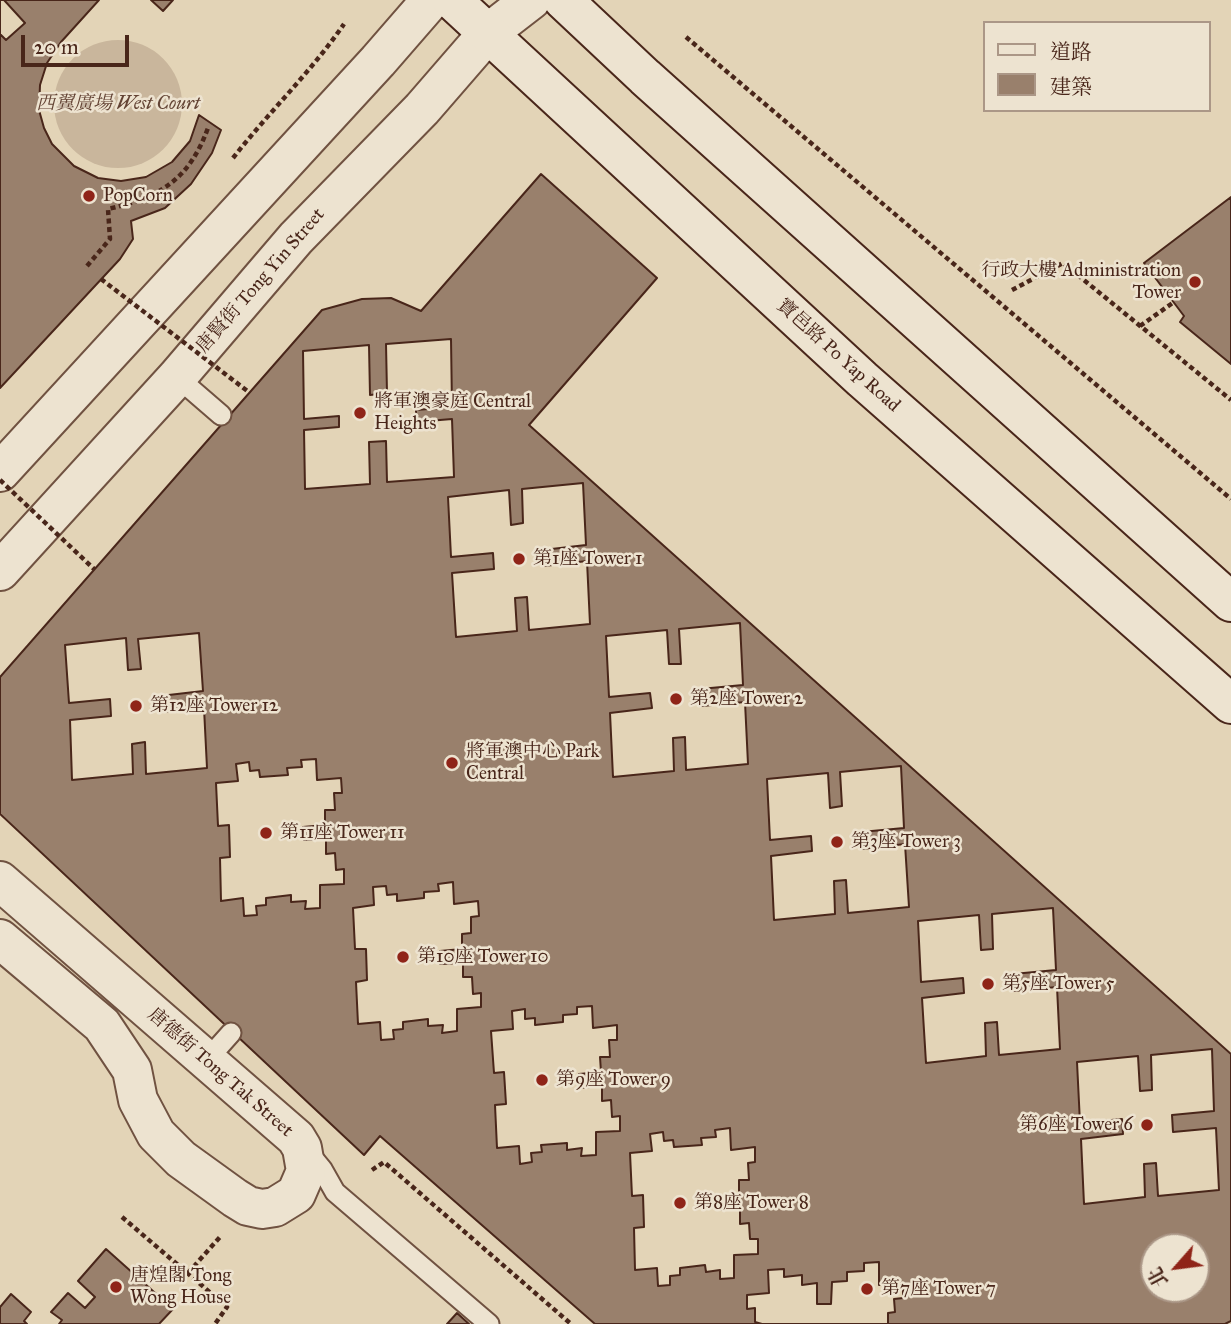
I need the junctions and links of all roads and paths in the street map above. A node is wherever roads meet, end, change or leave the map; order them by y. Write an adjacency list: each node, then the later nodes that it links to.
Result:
1 (431, 0): 17 (street)
2 (452, 0): 5 (street, 寶邑路 Po Yap Road)
3 (531, 0): 5 (street, 唐賢街 Tong Yin Street)
4 (563, 0): 22 (street)
5 (487, 34): 13 (street, 唐賢街 Tong Yin Street); 23 (street, 寶邑路 Po Yap Road)
6 (686, 37): 19 (path)
7 (208, 128): 8 (path)
8 (87, 266)
9 (101, 279): 14 (path, bridge)
10 (1013, 290): 12 (path)
11 (1174, 302): 12 (path)
12 (1140, 326): 15 (path)
13 (177, 377): 16 (lane); 21 (street, 唐賢街 Tong Yin Street)
14 (250, 393)
15 (1231, 400)
16 (221, 415)
17 (0, 472)
18 (0, 480): 20 (path, bridge)
19 (1231, 499)
20 (94, 569)
21 (0, 570)
22 (1231, 601)
23 (1231, 704)
24 (0, 881): 27 (street, 唐德街 Tong Tak Street)
25 (0, 939): 31 (street)
26 (231, 1033): 27 (lane)
27 (206, 1060): 28 (street, 唐德街 Tong Tak Street)
28 (296, 1138): 30 (lane); 31 (street, 唐德街 Tong Tak Street)
29 (372, 1170): 37 (path)
30 (335, 1192): 31 (lane); 36 (lane)
31 (286, 1202)
32 (122, 1217): 34 (path)
33 (220, 1237): 34 (path)
34 (188, 1273): 35 (path)
35 (215, 1324)
36 (489, 1324)
37 (571, 1324)

